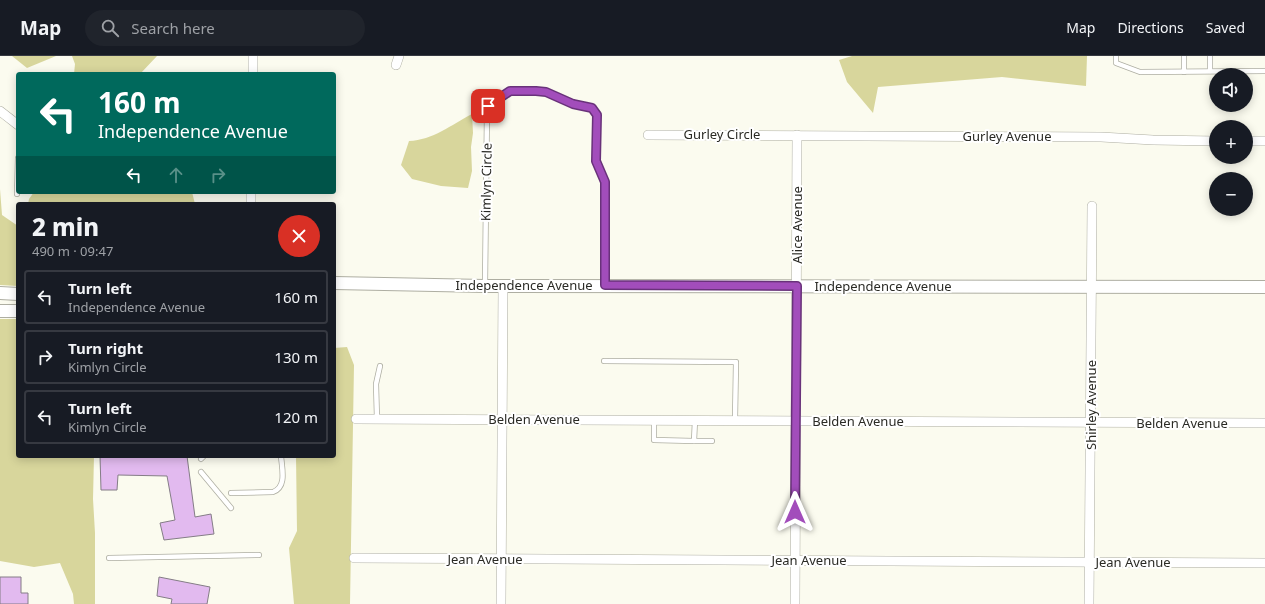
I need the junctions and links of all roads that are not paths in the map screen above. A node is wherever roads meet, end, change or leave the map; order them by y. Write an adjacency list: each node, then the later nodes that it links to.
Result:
1 (253, 56): 9 (street)
2 (1116, 56): 10 (lane)
3 (1184, 56): 10 (lane)
4 (1210, 56): 5 (lane)
5 (1210, 68)
6 (1209, 71): 10 (lane)
7 (1253, 71): 8 (lane)
8 (1265, 71)
9 (253, 72)
10 (1184, 72)
11 (0, 111): 12 (street)
12 (16, 124)
13 (648, 135): 14 (street, Gurley Circle)
14 (797, 135): 15 (street, Gurley Avenue); 23 (street, Alice Avenue)
15 (1209, 141)
16 (1253, 141): 17 (street)
17 (1265, 141)
18 (1092, 206): 24 (street, Shirley Avenue)
19 (336, 283): 21 (street, Independence Avenue)
20 (605, 285): 21 (lane, Kimlyn Circle); 22 (street, Independence Avenue); 23 (street, Independence Avenue)
21 (485, 286): 22 (street, Independence Avenue)
22 (503, 286): 34 (street)
23 (797, 286): 24 (street, Independence Avenue); 38 (street, Alice Avenue)
24 (1092, 287): 25 (street, Independence Avenue); 39 (street, Shirley Avenue)
25 (1265, 287)
26 (0, 293): 27 (street)
27 (16, 294)
28 (0, 310): 29 (street)
29 (16, 311)
30 (604, 361): 37 (lane)
31 (380, 366): 33 (lane)
32 (356, 419): 33 (street, Belden Avenue)
33 (377, 419): 34 (street, Belden Avenue)
34 (502, 419): 35 (street, Belden Avenue); 50 (street)
35 (654, 420): 36 (street, Belden Avenue); 41 (lane)
36 (695, 420): 37 (street, Belden Avenue); 41 (lane)
37 (735, 420): 38 (street, Belden Avenue)
38 (796, 421): 39 (street, Belden Avenue); 51 (street, Alice Avenue)
39 (1090, 422): 40 (street, Belden Avenue); 52 (street, Shirley Avenue)
40 (1265, 423)
41 (694, 441): 42 (lane)
42 (712, 441)
43 (281, 458): 45 (lane)
44 (201, 472): 46 (lane)
45 (231, 493)
46 (231, 508)
47 (259, 555): 48 (lane)
48 (109, 558)
49 (354, 558): 50 (street, Jean Avenue)
50 (502, 559): 51 (street, Jean Avenue); 54 (street)
51 (795, 560): 52 (street, Jean Avenue); 55 (street, Alice Avenue)
52 (1090, 562): 53 (street, Jean Avenue); 56 (street, Shirley Avenue)
53 (1265, 563)
54 (501, 604)
55 (795, 604)
56 (1090, 604)

